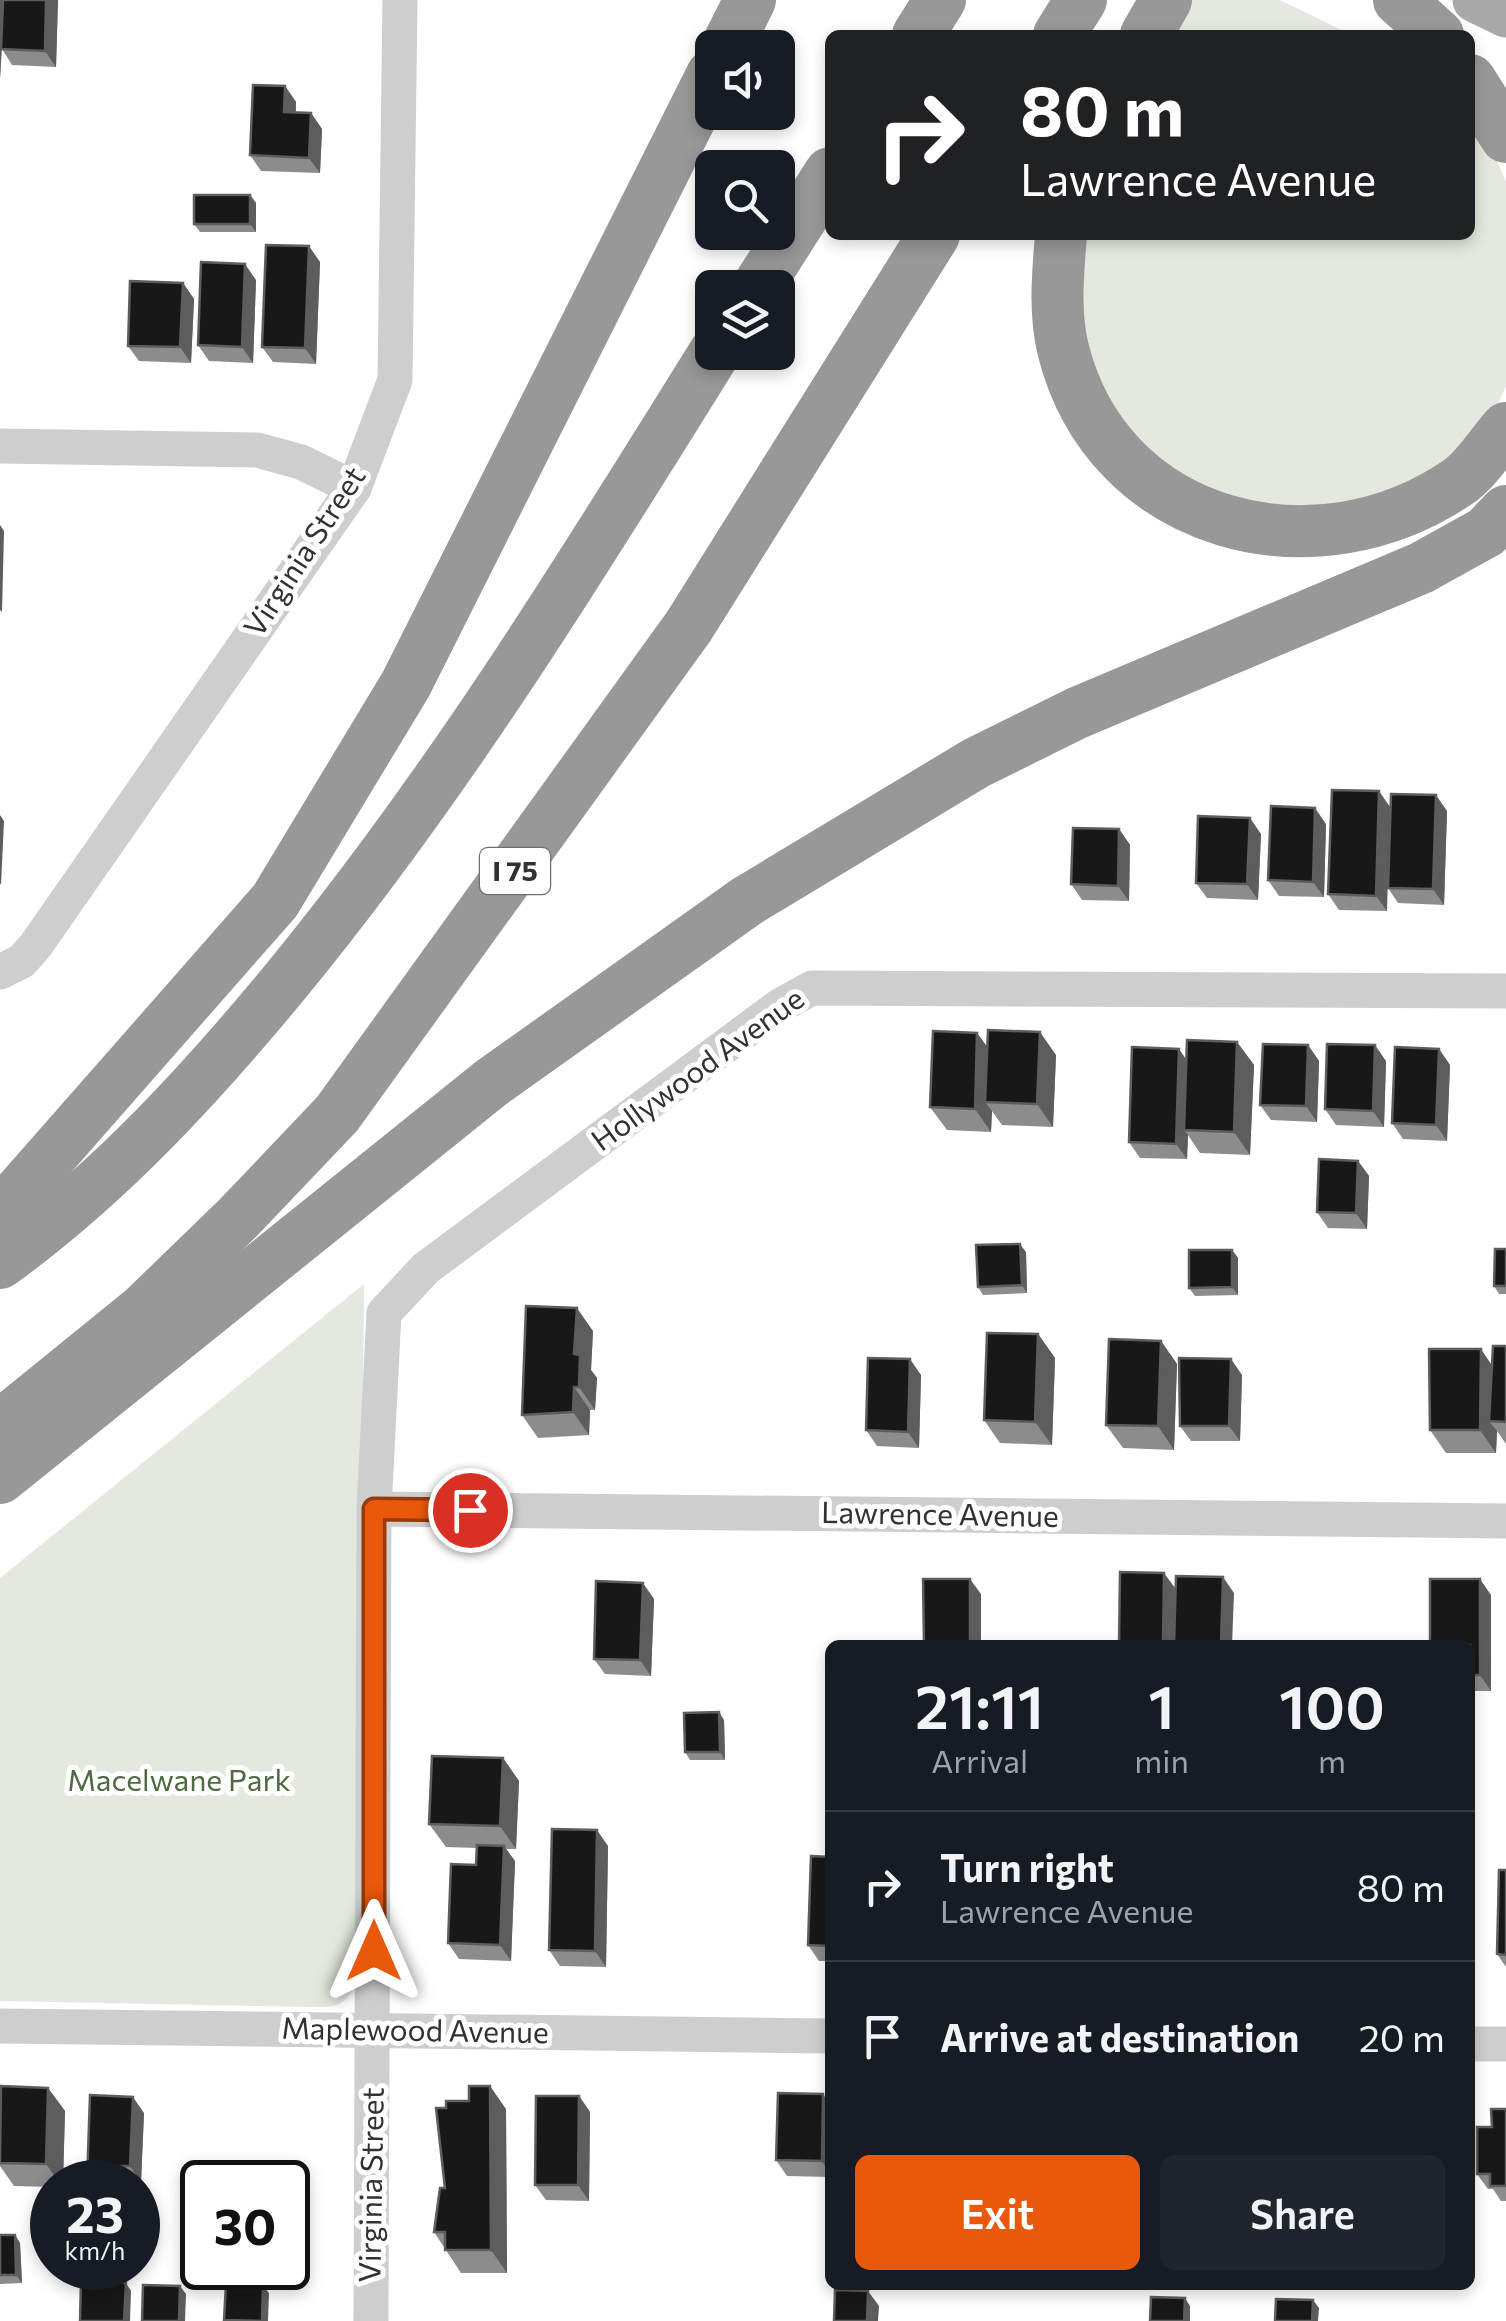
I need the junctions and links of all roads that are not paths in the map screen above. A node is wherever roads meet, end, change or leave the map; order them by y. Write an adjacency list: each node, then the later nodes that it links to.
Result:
1 (400, 0): 24 (street, Virginia Street)
2 (750, 0): 9 (highway)
3 (940, 0): 10 (highway)
4 (1081, 0): 11 (highway)
5 (1166, 0): 12 (highway)
6 (1399, 0): 13 (highway)
7 (1475, 0): 8 (main road)
8 (1506, 15)
9 (735, 30)
10 (921, 30)
11 (1062, 30)
12 (1149, 30)
13 (1432, 30)
14 (1475, 88): 16 (highway)
15 (695, 109): 28 (highway)
16 (1506, 136)
17 (825, 180): 20 (highway)
18 (931, 240): 30 (highway, I 75)
19 (1060, 240): 22 (highway)
20 (768, 270)
21 (704, 370): 29 (highway)
22 (1506, 428)
23 (0, 446): 24 (street)
24 (354, 488): 26 (street, Virginia Street)
25 (1506, 511): 31 (highway)
26 (3, 971)
27 (1506, 991): 32 (street, Hollywood Avenue)
28 (0, 1214)
29 (0, 1263)
30 (0, 1426)
31 (0, 1478)
32 (374, 1509): 33 (street, Lawrence Avenue); 35 (street, Virginia Street)
33 (1506, 1520)
34 (0, 2026): 35 (street, Maplewood Avenue)
35 (374, 2031): 36 (street, Maplewood Avenue); 39 (street, Virginia Street)
36 (825, 2036)
37 (1475, 2044): 38 (street)
38 (1506, 2044)
39 (371, 2321)

